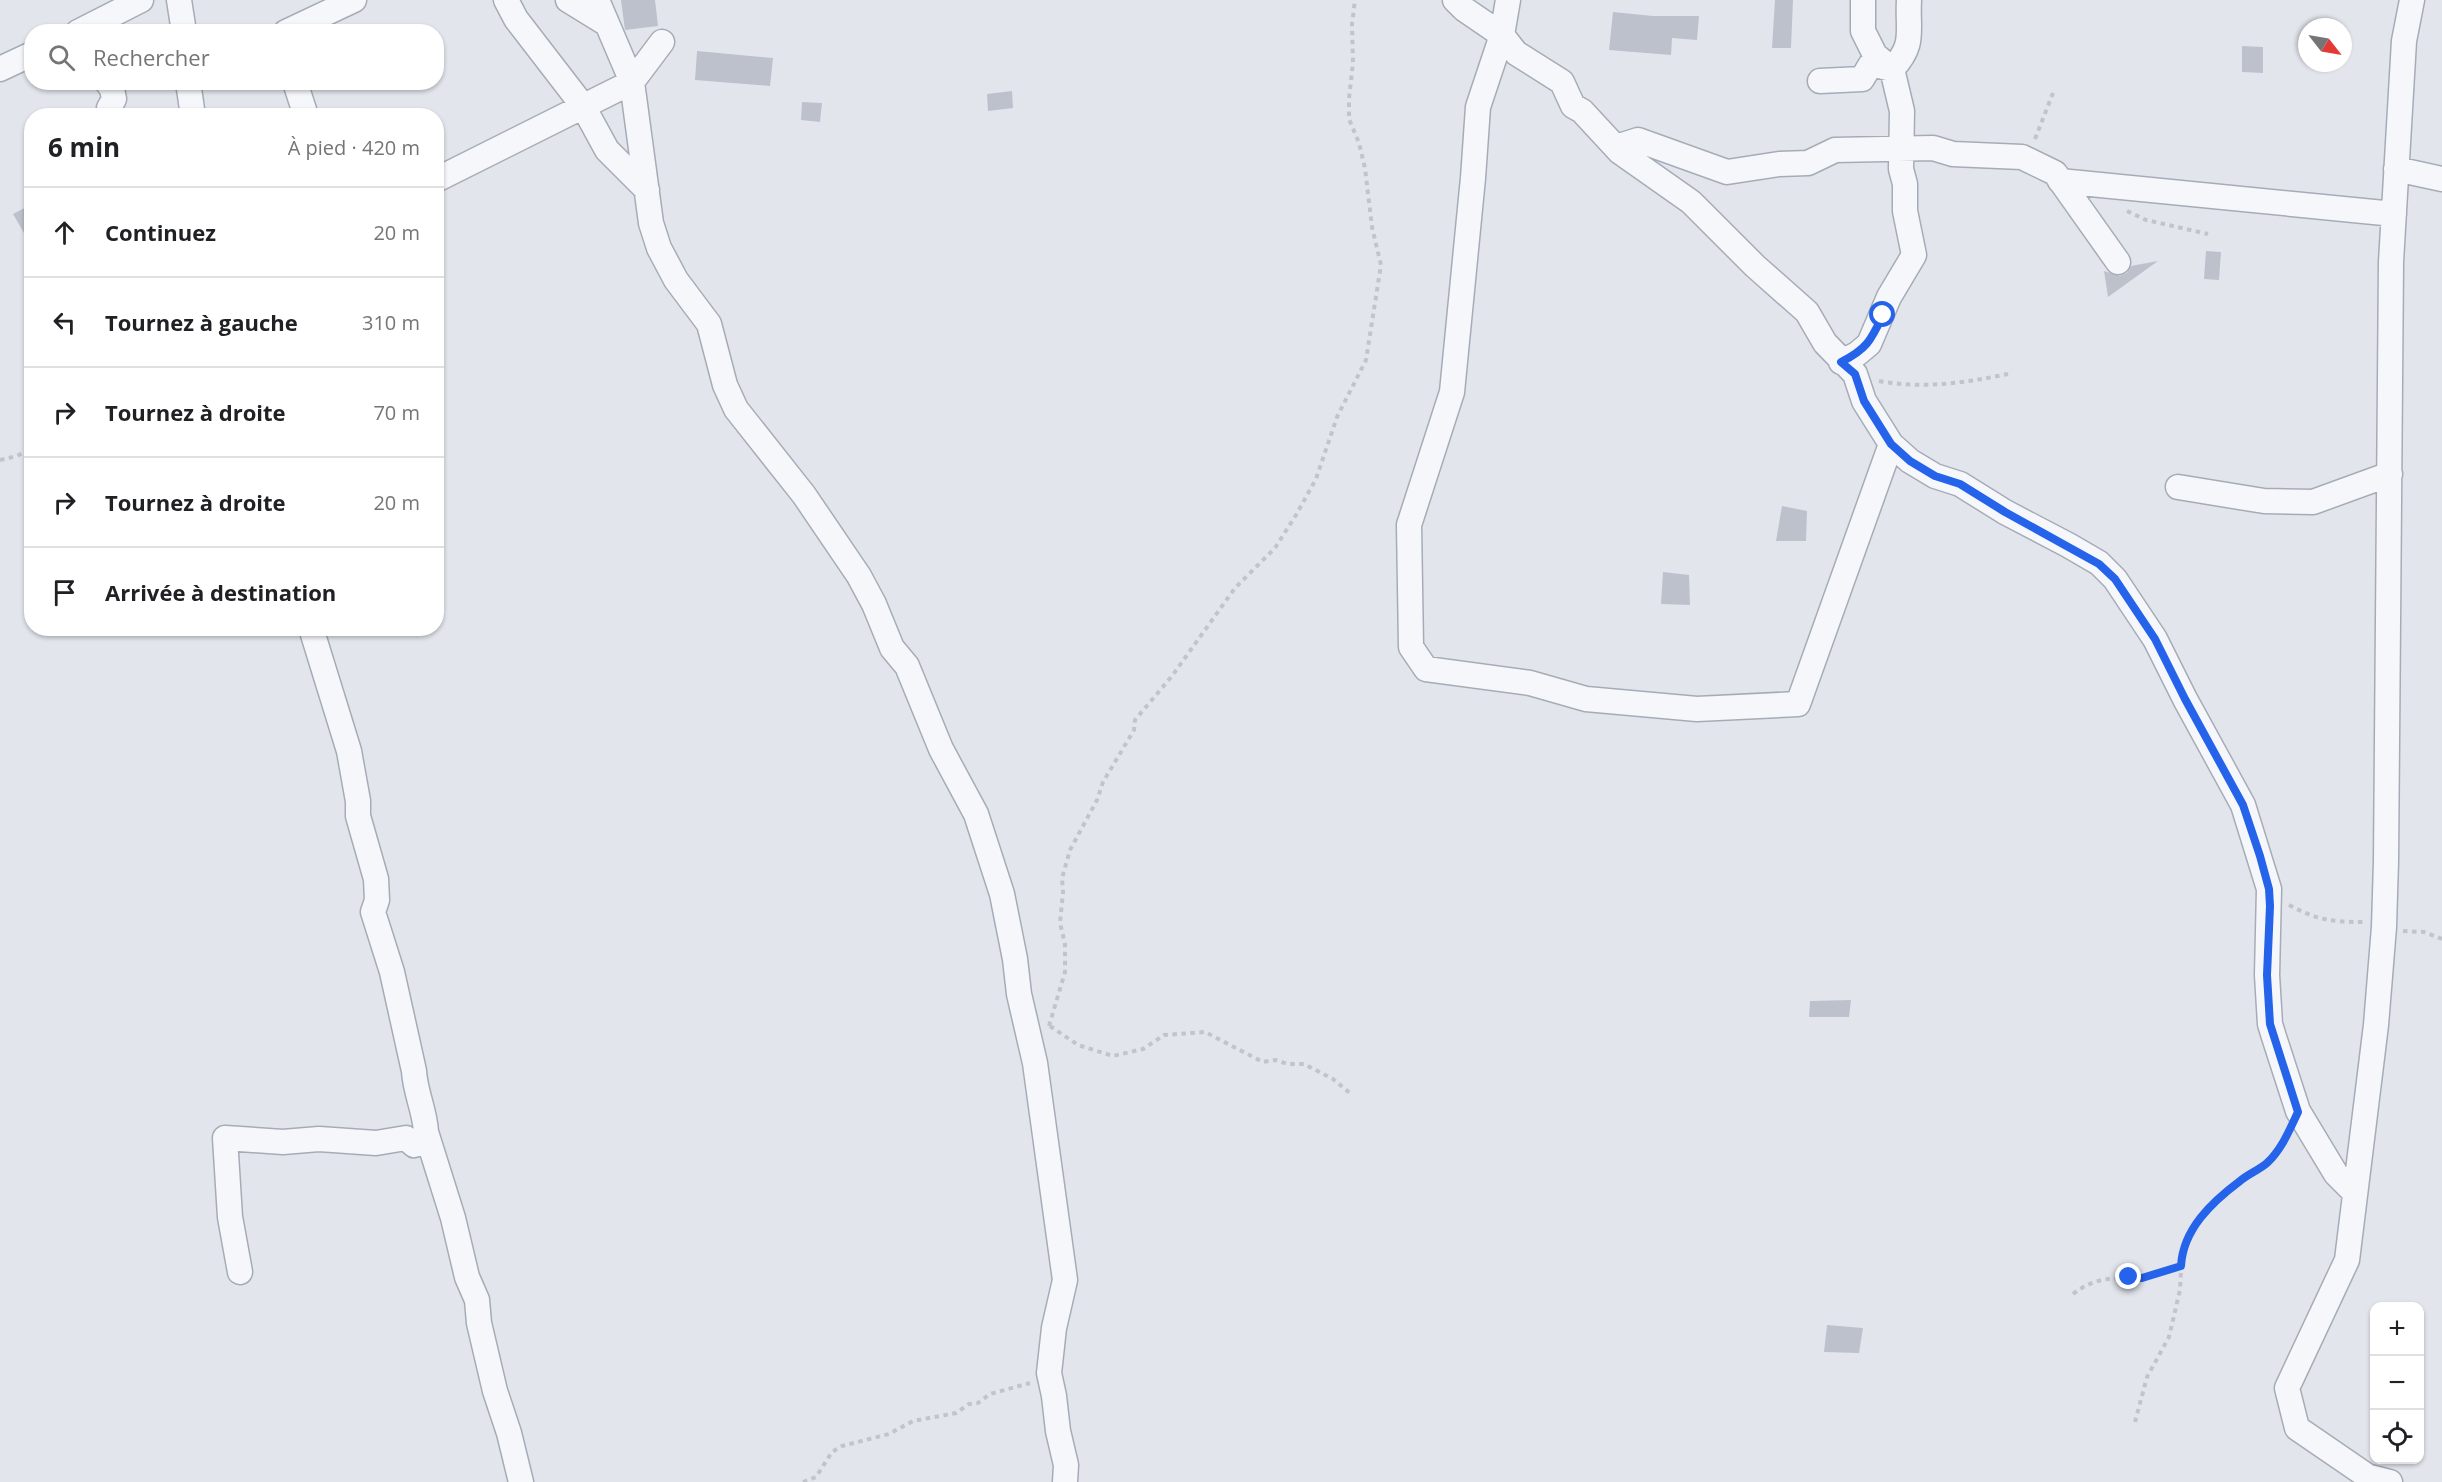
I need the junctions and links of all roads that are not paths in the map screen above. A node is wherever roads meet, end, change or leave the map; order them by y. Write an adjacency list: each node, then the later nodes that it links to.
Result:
1 (141, 0): 12 (street)
2 (179, 0): 13 (street)
3 (354, 0): 14 (street)
4 (506, 0): 26 (street)
5 (568, 0): 15 (street)
6 (597, 0): 15 (street)
7 (1455, 0): 16 (street)
8 (1508, 0): 16 (street)
9 (1863, 0): 20 (street)
10 (1909, 0): 20 (street)
11 (2412, 0): 32 (street)
12 (99, 24)
13 (183, 24)
14 (303, 24)
15 (607, 24): 22 (street)
16 (1502, 35): 31 (street); 40 (street)
17 (662, 42): 22 (street)
18 (24, 58): 19 (street)
19 (0, 69)
20 (1892, 69): 21 (street); 30 (street)
21 (1821, 81)
22 (632, 82): 26 (street); 36 (street)
23 (112, 90): 27 (street)
24 (189, 90): 28 (street)
25 (298, 90): 29 (street)
26 (583, 106): 33 (street); 36 (street)
27 (109, 108)
28 (192, 108)
29 (303, 108)
30 (1902, 137): 31 (street); 35 (street); 39 (street)
31 (1616, 147): 39 (street)
32 (2396, 169): 34 (street); 37 (street)
33 (444, 176)
34 (2442, 179)
35 (2061, 181): 37 (street); 38 (street)
36 (647, 190): 48 (street)
37 (2394, 214): 41 (street)
38 (2118, 262)
39 (1848, 368): 40 (street)
40 (1891, 444): 45 (street)
41 (2390, 474): 42 (street); 45 (street)
42 (2178, 487)
43 (313, 636): 44 (street)
44 (428, 1139): 46 (street); 47 (street)
45 (2355, 1192): 49 (street)
46 (240, 1272)
47 (521, 1482)
48 (1065, 1482)
49 (2390, 1482)

